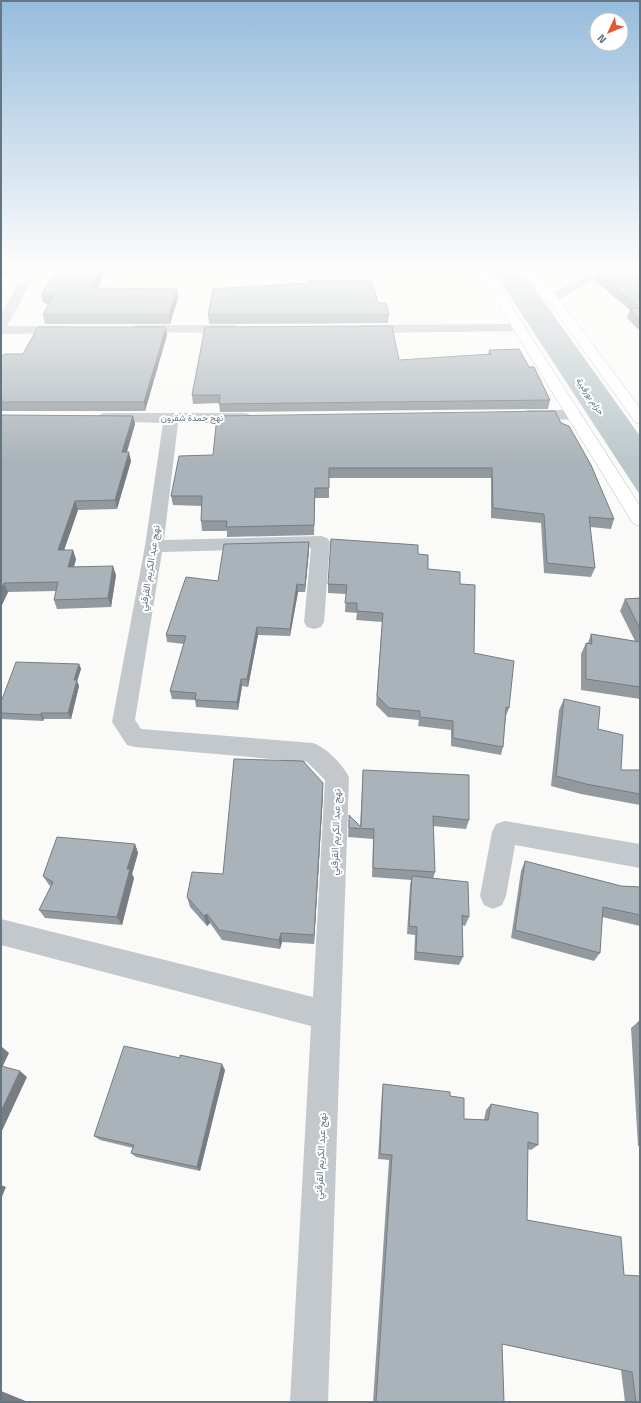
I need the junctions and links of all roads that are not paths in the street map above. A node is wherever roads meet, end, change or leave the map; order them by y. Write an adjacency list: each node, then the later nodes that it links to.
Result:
1 (523, 332): 4 (main road)
2 (579, 332): 3 (main road)
3 (635, 405): 9 (main road)
4 (575, 415): 5 (street); 10 (main road)
5 (512, 416)
6 (86, 418): 8 (street, نهج حمدة شقرون)
7 (258, 418): 8 (street, نهج حمدة شقرون)
8 (171, 419): 11 (street, نهج عبد الكريم القرقني)
9 (640, 419)
10 (640, 520)
11 (154, 546): 12 (street); 16 (street, نهج عبد الكريم القرقني)
12 (314, 622)
13 (640, 856): 14 (street)
14 (492, 896)
15 (1, 932): 16 (street)
16 (327, 1015): 17 (street, نهج عبد الكريم القرقني)
17 (309, 1402)

